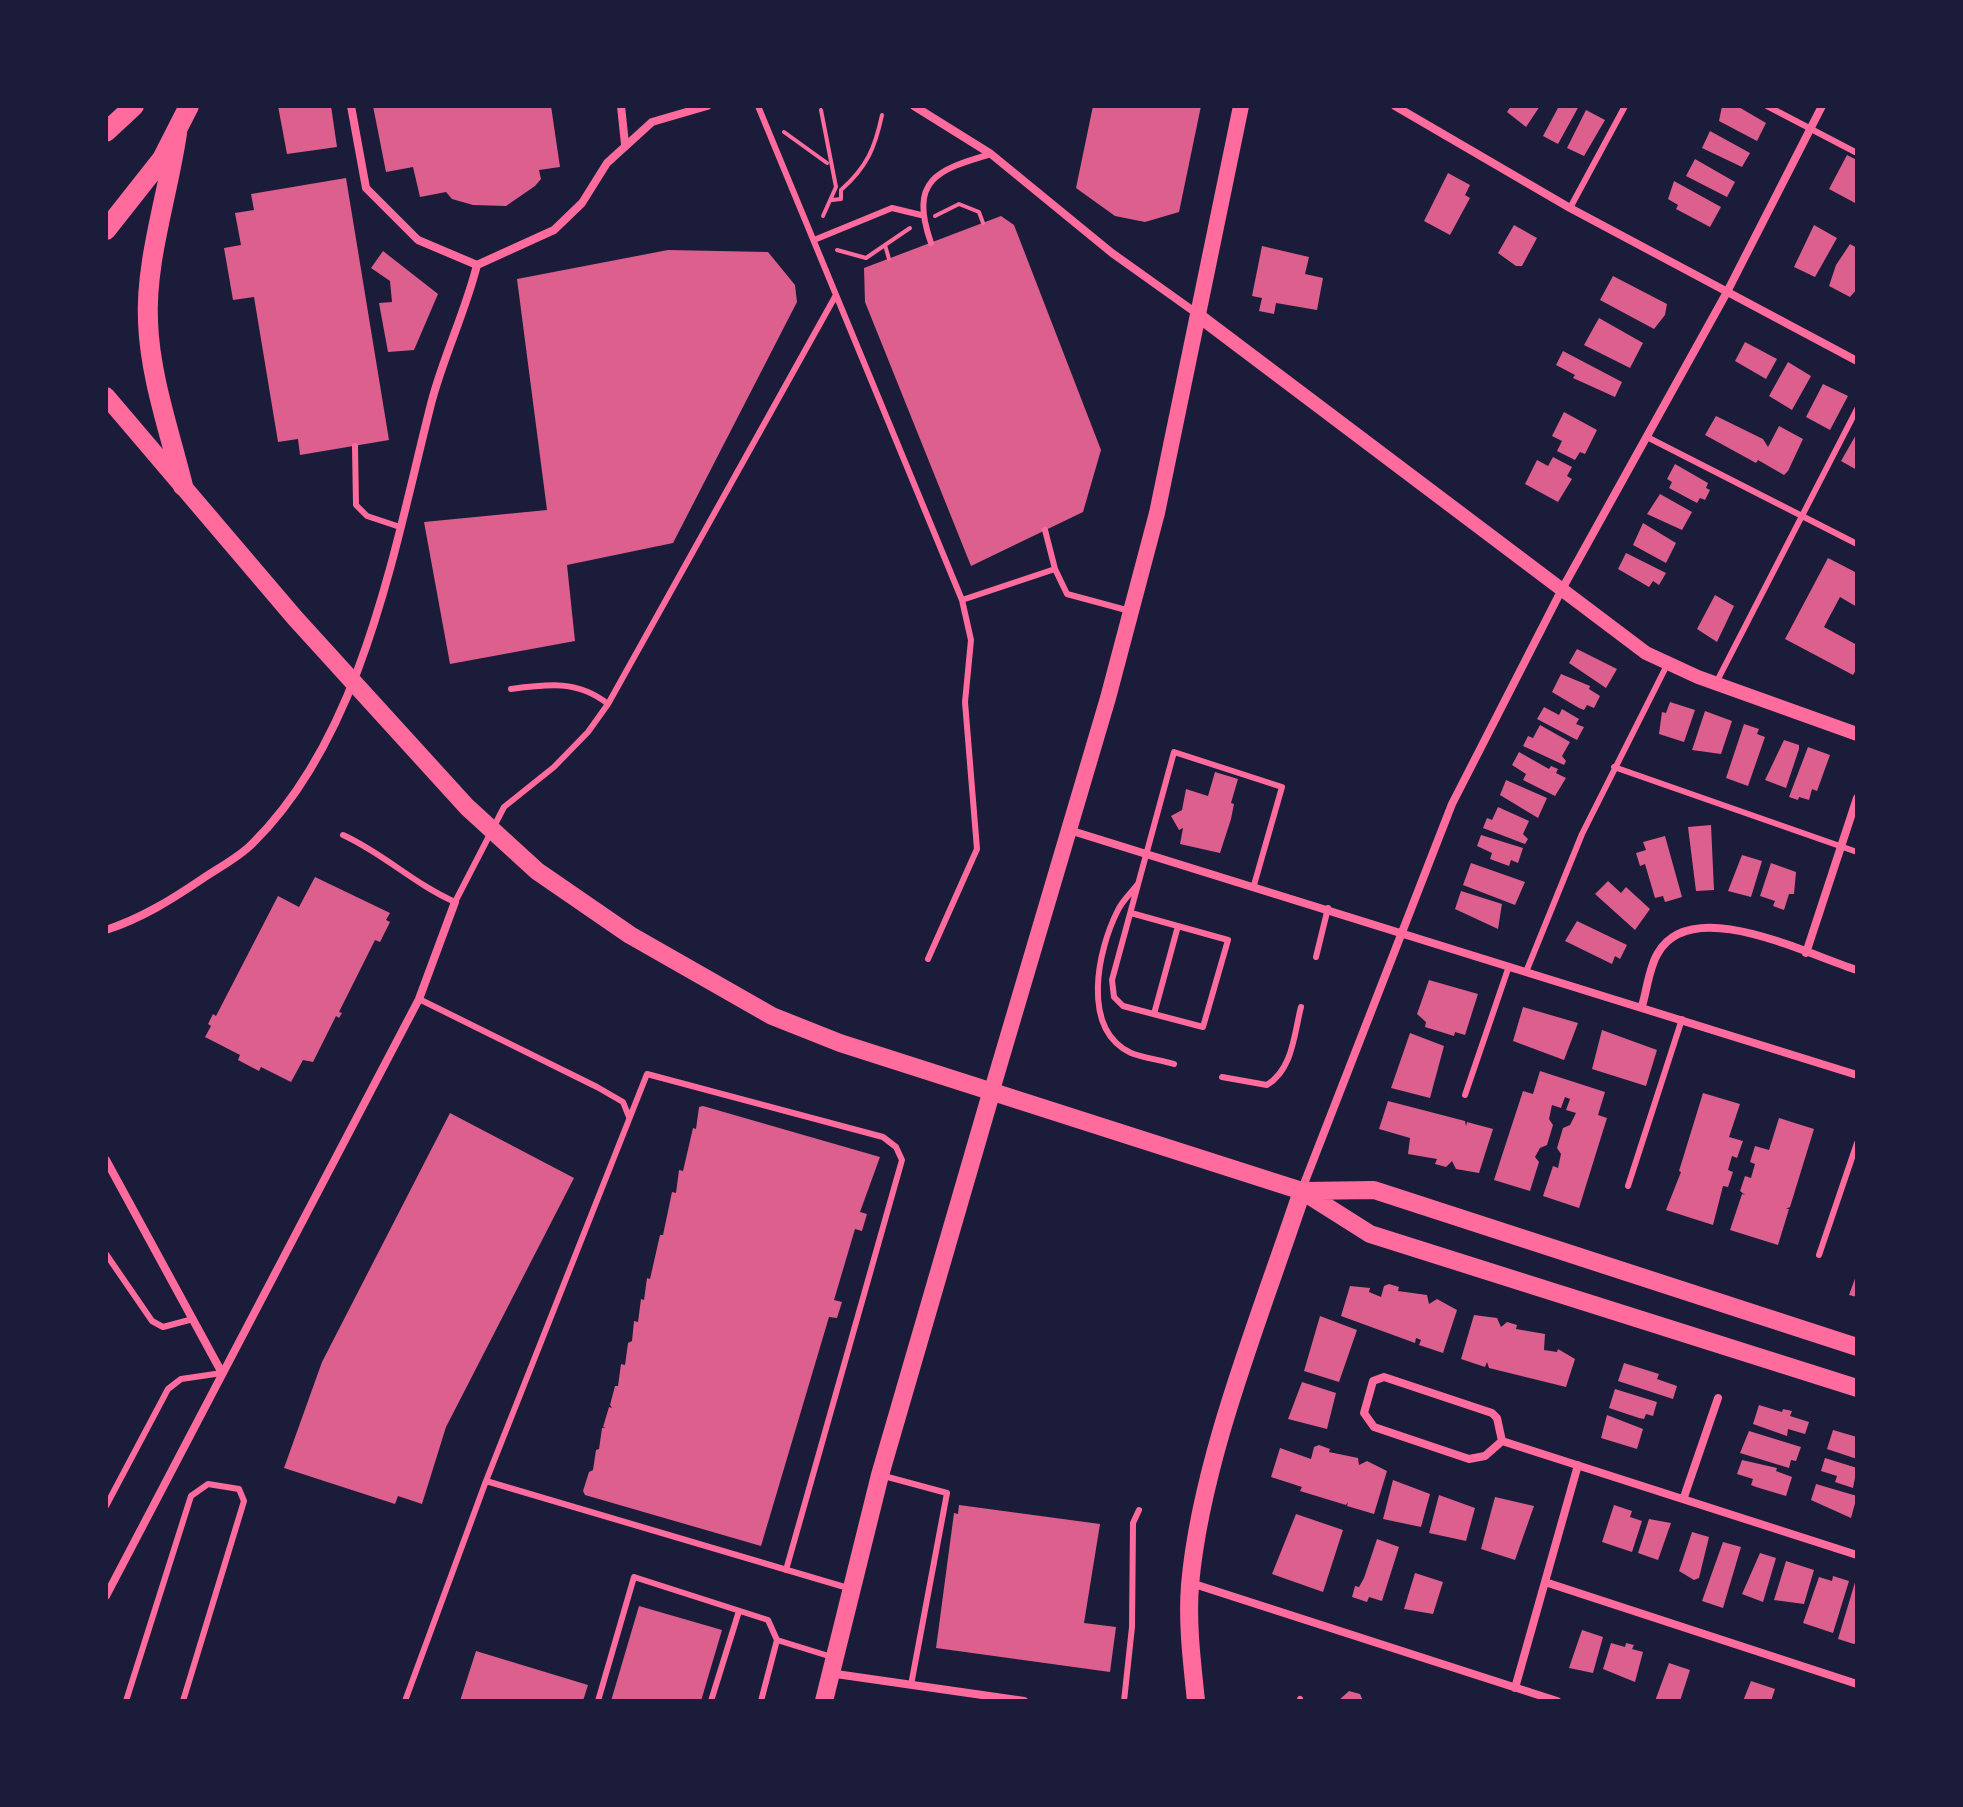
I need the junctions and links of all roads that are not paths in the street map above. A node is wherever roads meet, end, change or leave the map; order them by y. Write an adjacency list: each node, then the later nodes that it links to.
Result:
1 (134, 106): 14 (highway)
2 (189, 106): 15 (highway)
3 (351, 106): 24 (street)
4 (621, 106): 16 (street)
5 (707, 106): 16 (street)
6 (758, 106): 22 (lane)
7 (914, 106): 18 (street)
8 (1241, 106): 27 (main road)
9 (1395, 106): 19 (street)
10 (1625, 106): 19 (lane)
11 (1767, 106): 13 (lane)
12 (1822, 106): 13 (street)
13 (1810, 128): 17 (lane); 25 (street)
14 (106, 132)
15 (177, 133): 21 (highway); 33 (highway)
16 (625, 144): 24 (street)
17 (1857, 153)
18 (991, 154): 20 (lane); 27 (street)
19 (1570, 208): 25 (street)
20 (921, 215): 22 (lane); 23 (lane)
21 (106, 230)
22 (814, 240): 26 (lane)
23 (931, 243)
24 (477, 265): 35 (street)
25 (1727, 292): 28 (street); 31 (street)
26 (836, 295): 40 (lane); 45 (lane)
27 (1199, 316): 39 (street); 41 (main road)
28 (1857, 361)
29 (106, 396): 33 (main road)
30 (1857, 409): 34 (lane)
31 (1647, 437): 34 (lane); 39 (street)
32 (355, 446): 35 (lane)
33 (183, 486): 76 (main road)
34 (1803, 514): 37 (lane); 43 (lane)
35 (400, 527): 60 (street)
36 (1045, 530): 38 (lane)
37 (1857, 544)
38 (1055, 569): 40 (lane); 41 (lane)
39 (1561, 591): 42 (street); 61 (street)
40 (962, 600): 64 (lane)
41 (1130, 611): 49 (main road)
42 (1668, 663): 43 (street); 47 (lane)
43 (1716, 683): 46 (street)
44 (511, 689): 45 (lane)
45 (608, 704): 56 (lane)
46 (1857, 734)
47 (1614, 767): 51 (lane); 67 (lane)
48 (1857, 798): 51 (street)
49 (1069, 830): 53 (street); 76 (main road)
50 (343, 835): 56 (lane)
51 (1840, 846): 52 (lane); 62 (street)
52 (1857, 852)
53 (1147, 854): 54 (lane); 55 (street); 55 (lane)
54 (1139, 883): 58 (lane); 73 (lane)
55 (1254, 885): 57 (street)
56 (455, 902): 68 (street)
57 (1328, 908): 61 (street); 63 (lane)
58 (1131, 913): 59 (lane); 71 (lane)
59 (1178, 926): 71 (lane); 71 (lane)
60 (106, 930)
61 (1401, 931): 65 (street); 82 (street)
62 (1806, 953): 66 (street); 69 (street)
63 (1316, 957)
64 (928, 959)
65 (1509, 966): 67 (street); 77 (lane)
66 (1857, 970)
67 (1526, 972): 69 (street)
68 (419, 999): 78 (lane); 87 (street)
69 (1642, 1006): 72 (street)
70 (1301, 1007): 75 (lane)
71 (1154, 1014)
72 (1682, 1019): 74 (street); 81 (lane)
73 (1174, 1064)
74 (1857, 1075)
75 (1222, 1077)
76 (992, 1090): 82 (main road); 92 (main road)
77 (1465, 1095)
78 (629, 1118): 93 (lane); 98 (lane)
79 (1857, 1143): 84 (lane)
80 (106, 1160): 85 (street)
81 (1628, 1186)
82 (1302, 1191): 86 (main road); 88 (main road); 100 (main road)
83 (106, 1254): 85 (lane)
84 (1819, 1255)
85 (193, 1319): 87 (street)
86 (1857, 1347)
87 (222, 1373): 95 (lane); 102 (street)
88 (1857, 1388)
89 (1718, 1398): 94 (street)
90 (1502, 1441): 90 (street); 91 (street)
91 (1578, 1465): 94 (street); 99 (street)
92 (880, 1475): 101 (main road); 107 (lane)
93 (486, 1481): 98 (lane); 111 (lane)
94 (1684, 1497): 97 (street)
95 (106, 1506)
96 (1139, 1510): 117 (lane)
97 (1857, 1555)
98 (786, 1570): 101 (lane)
99 (1545, 1582): 106 (street); 108 (street)
100 (1191, 1583): 108 (street); 118 (main road)
101 (850, 1589): 105 (main road)
102 (106, 1596)
103 (739, 1611): 104 (lane); 112 (lane); 113 (lane)
104 (777, 1640): 105 (lane); 114 (lane)
105 (830, 1665): 107 (street); 115 (main road)
106 (1857, 1684)
107 (911, 1685): 116 (street)
108 (1515, 1688): 119 (street)
109 (126, 1701): 110 (lane)
110 (183, 1701)
111 (405, 1701)
112 (598, 1701)
113 (711, 1701)
114 (761, 1701)
115 (824, 1701)
116 (1024, 1701)
117 (1124, 1701)
118 (1196, 1701)
119 (1557, 1701)

